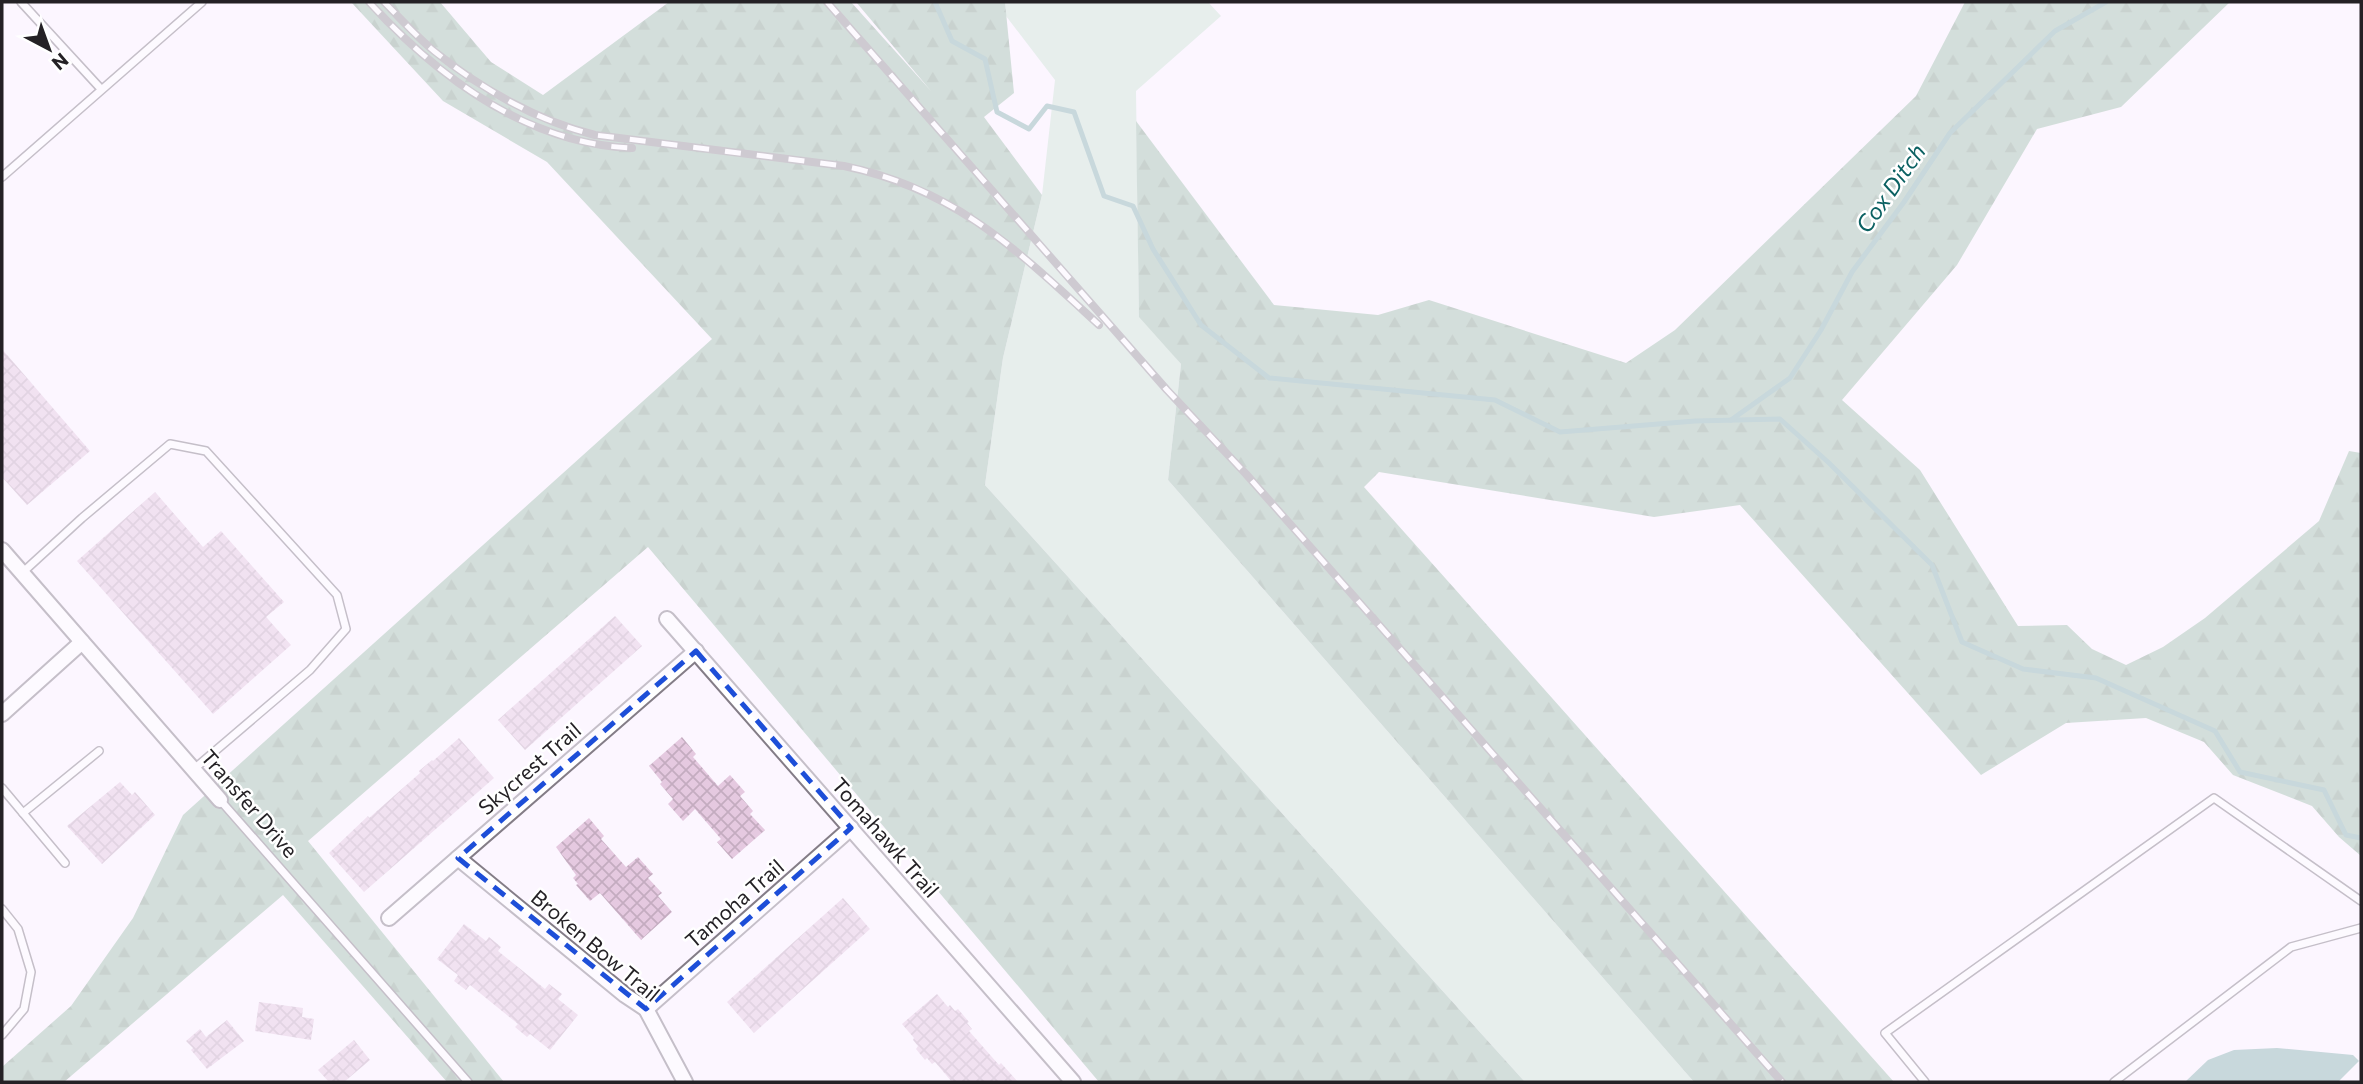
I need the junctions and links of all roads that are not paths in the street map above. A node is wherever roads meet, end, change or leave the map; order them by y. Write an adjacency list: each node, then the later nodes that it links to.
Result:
1 (21, 2): 3 (lane)
2 (202, 2): 3 (lane)
3 (101, 89): 4 (lane)
4 (2, 177)
5 (2, 550): 6 (street, Transfer Drive)
6 (22, 573): 8 (street, Transfer Drive); 12 (lane)
7 (667, 619): 9 (street, Tomahawk Trail)
8 (82, 642): 10 (street); 12 (street, Transfer Drive)
9 (696, 651): 16 (street, Tomahawk Trail); 17 (street, Skycrest Trail)
10 (2, 714)
11 (99, 751): 15 (lane)
12 (193, 770): 14 (street, Transfer Drive)
13 (2, 788): 15 (lane)
14 (220, 800): 25 (lane, Transfer Drive)
15 (23, 813): 18 (lane)
16 (851, 828): 23 (street, Tamoha Trail); 27 (street, Tomahawk Trail)
17 (458, 858): 21 (street, Skycrest Trail); 23 (street, Broken Bow Trail)
18 (65, 863)
19 (2361, 901): 28 (lane)
20 (2, 909): 24 (lane)
21 (389, 918)
22 (2361, 928): 29 (lane)
23 (646, 1009): 26 (street, Broken Bow Trail)
24 (2, 1035)
25 (468, 1082)
26 (685, 1082)
27 (1073, 1082)
28 (1925, 1082)
29 (2114, 1082)

